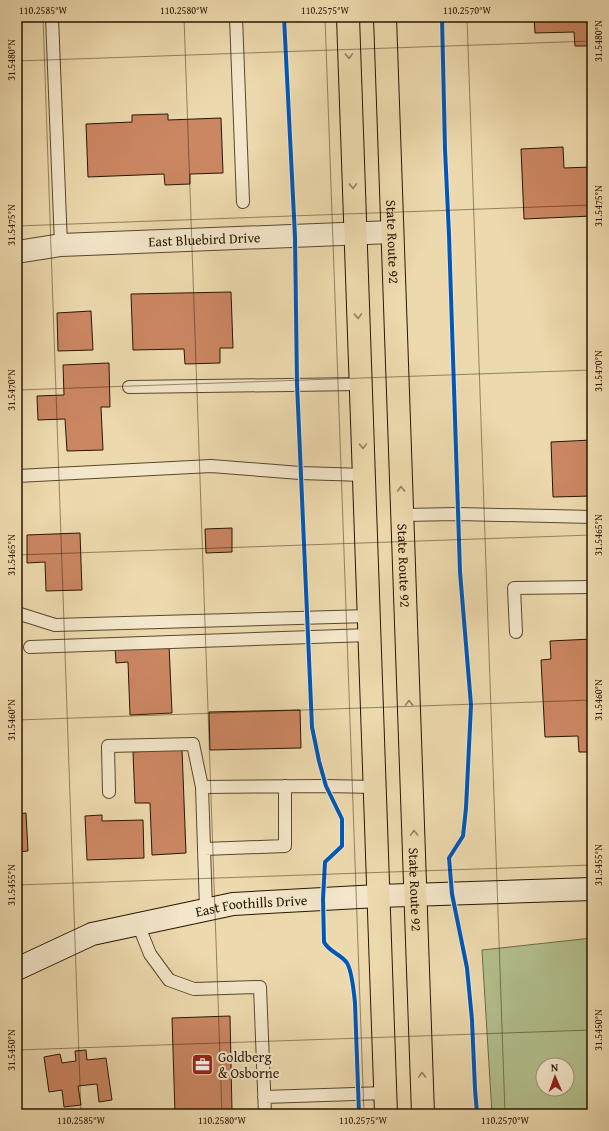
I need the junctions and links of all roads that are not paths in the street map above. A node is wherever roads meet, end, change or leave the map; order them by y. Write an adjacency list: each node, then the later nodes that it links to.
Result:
1 (52, 17): 8 (lane)
2 (236, 17): 5 (lane)
3 (348, 17): 7 (main road, one-way to 7)
4 (385, 17): 6 (main road, State Route 92)
5 (243, 202)
6 (392, 232): 7 (street, East Bluebird Drive); 14 (main road, State Route 92, one-way to 6)
7 (355, 234): 8 (street, East Bluebird Drive); 10 (main road, one-way to 10)
8 (61, 246): 9 (street, East Bluebird Drive)
9 (17, 252)
10 (360, 384): 11 (lane); 12 (main road, one-way to 12)
11 (129, 387)
12 (364, 475): 13 (lane); 18 (main road)
13 (17, 476)
14 (402, 514): 15 (lane); 27 (main road, State Route 92, one-way to 14)
15 (592, 517)
16 (592, 587): 19 (lane)
17 (17, 613): 18 (lane)
18 (369, 626): 20 (lane); 23 (main road)
19 (516, 632)
20 (30, 647)
21 (285, 786): 22 (lane); 23 (lane); 25 (lane)
22 (202, 787): 24 (lane); 25 (lane)
23 (375, 787): 28 (main road)
24 (109, 792)
25 (204, 849): 29 (lane)
26 (592, 889): 27 (street, East Foothills Drive)
27 (416, 895): 28 (street, East Foothills Drive); 36 (main road, State Route 92, one-way to 27)
28 (378, 896): 29 (street, East Foothills Drive); 32 (main road)
29 (206, 909): 30 (street, East Foothills Drive)
30 (138, 924): 31 (street, East Foothills Drive); 33 (lane)
31 (17, 968)
32 (385, 1093): 33 (lane); 35 (main road)
33 (264, 1097): 34 (lane)
34 (265, 1114)
35 (386, 1114)
36 (423, 1114)

